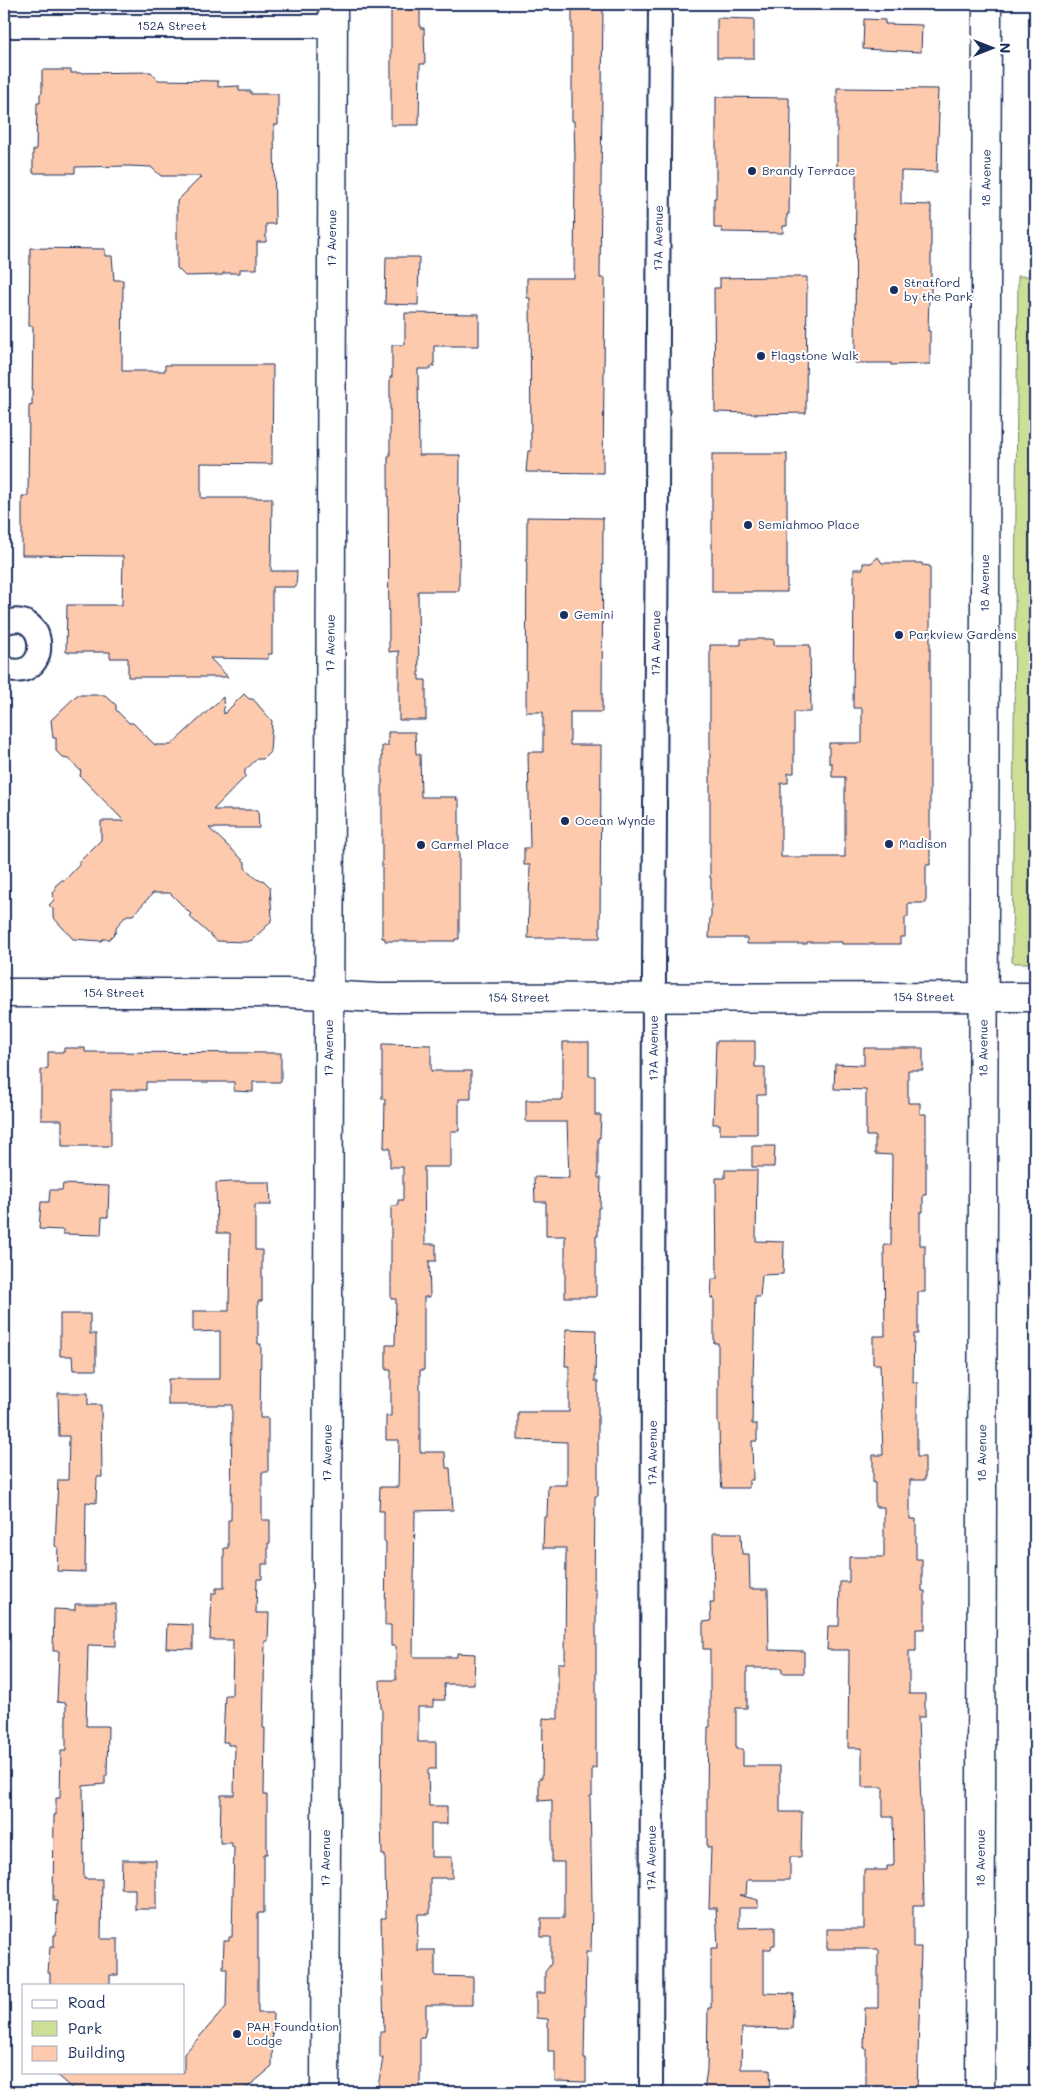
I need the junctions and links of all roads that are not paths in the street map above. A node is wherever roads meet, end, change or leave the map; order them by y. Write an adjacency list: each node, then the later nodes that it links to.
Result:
1 (660, 4): 9 (street, 17A Avenue)
2 (987, 4): 10 (street, 18 Avenue)
3 (333, 15): 4 (street, 152A Street); 8 (street, 17 Avenue)
4 (11, 26)
5 (4, 623): 6 (street)
6 (4, 668)
7 (4, 993): 8 (street, 154 Street)
8 (329, 995): 9 (street, 154 Street); 12 (street, 17 Avenue)
9 (654, 997): 10 (street, 154 Street); 13 (street, 17A Avenue)
10 (983, 997): 11 (street, 154 Street); 14 (street, 18 Avenue)
11 (1035, 997)
12 (325, 2092)
13 (651, 2092)
14 (980, 2092)

